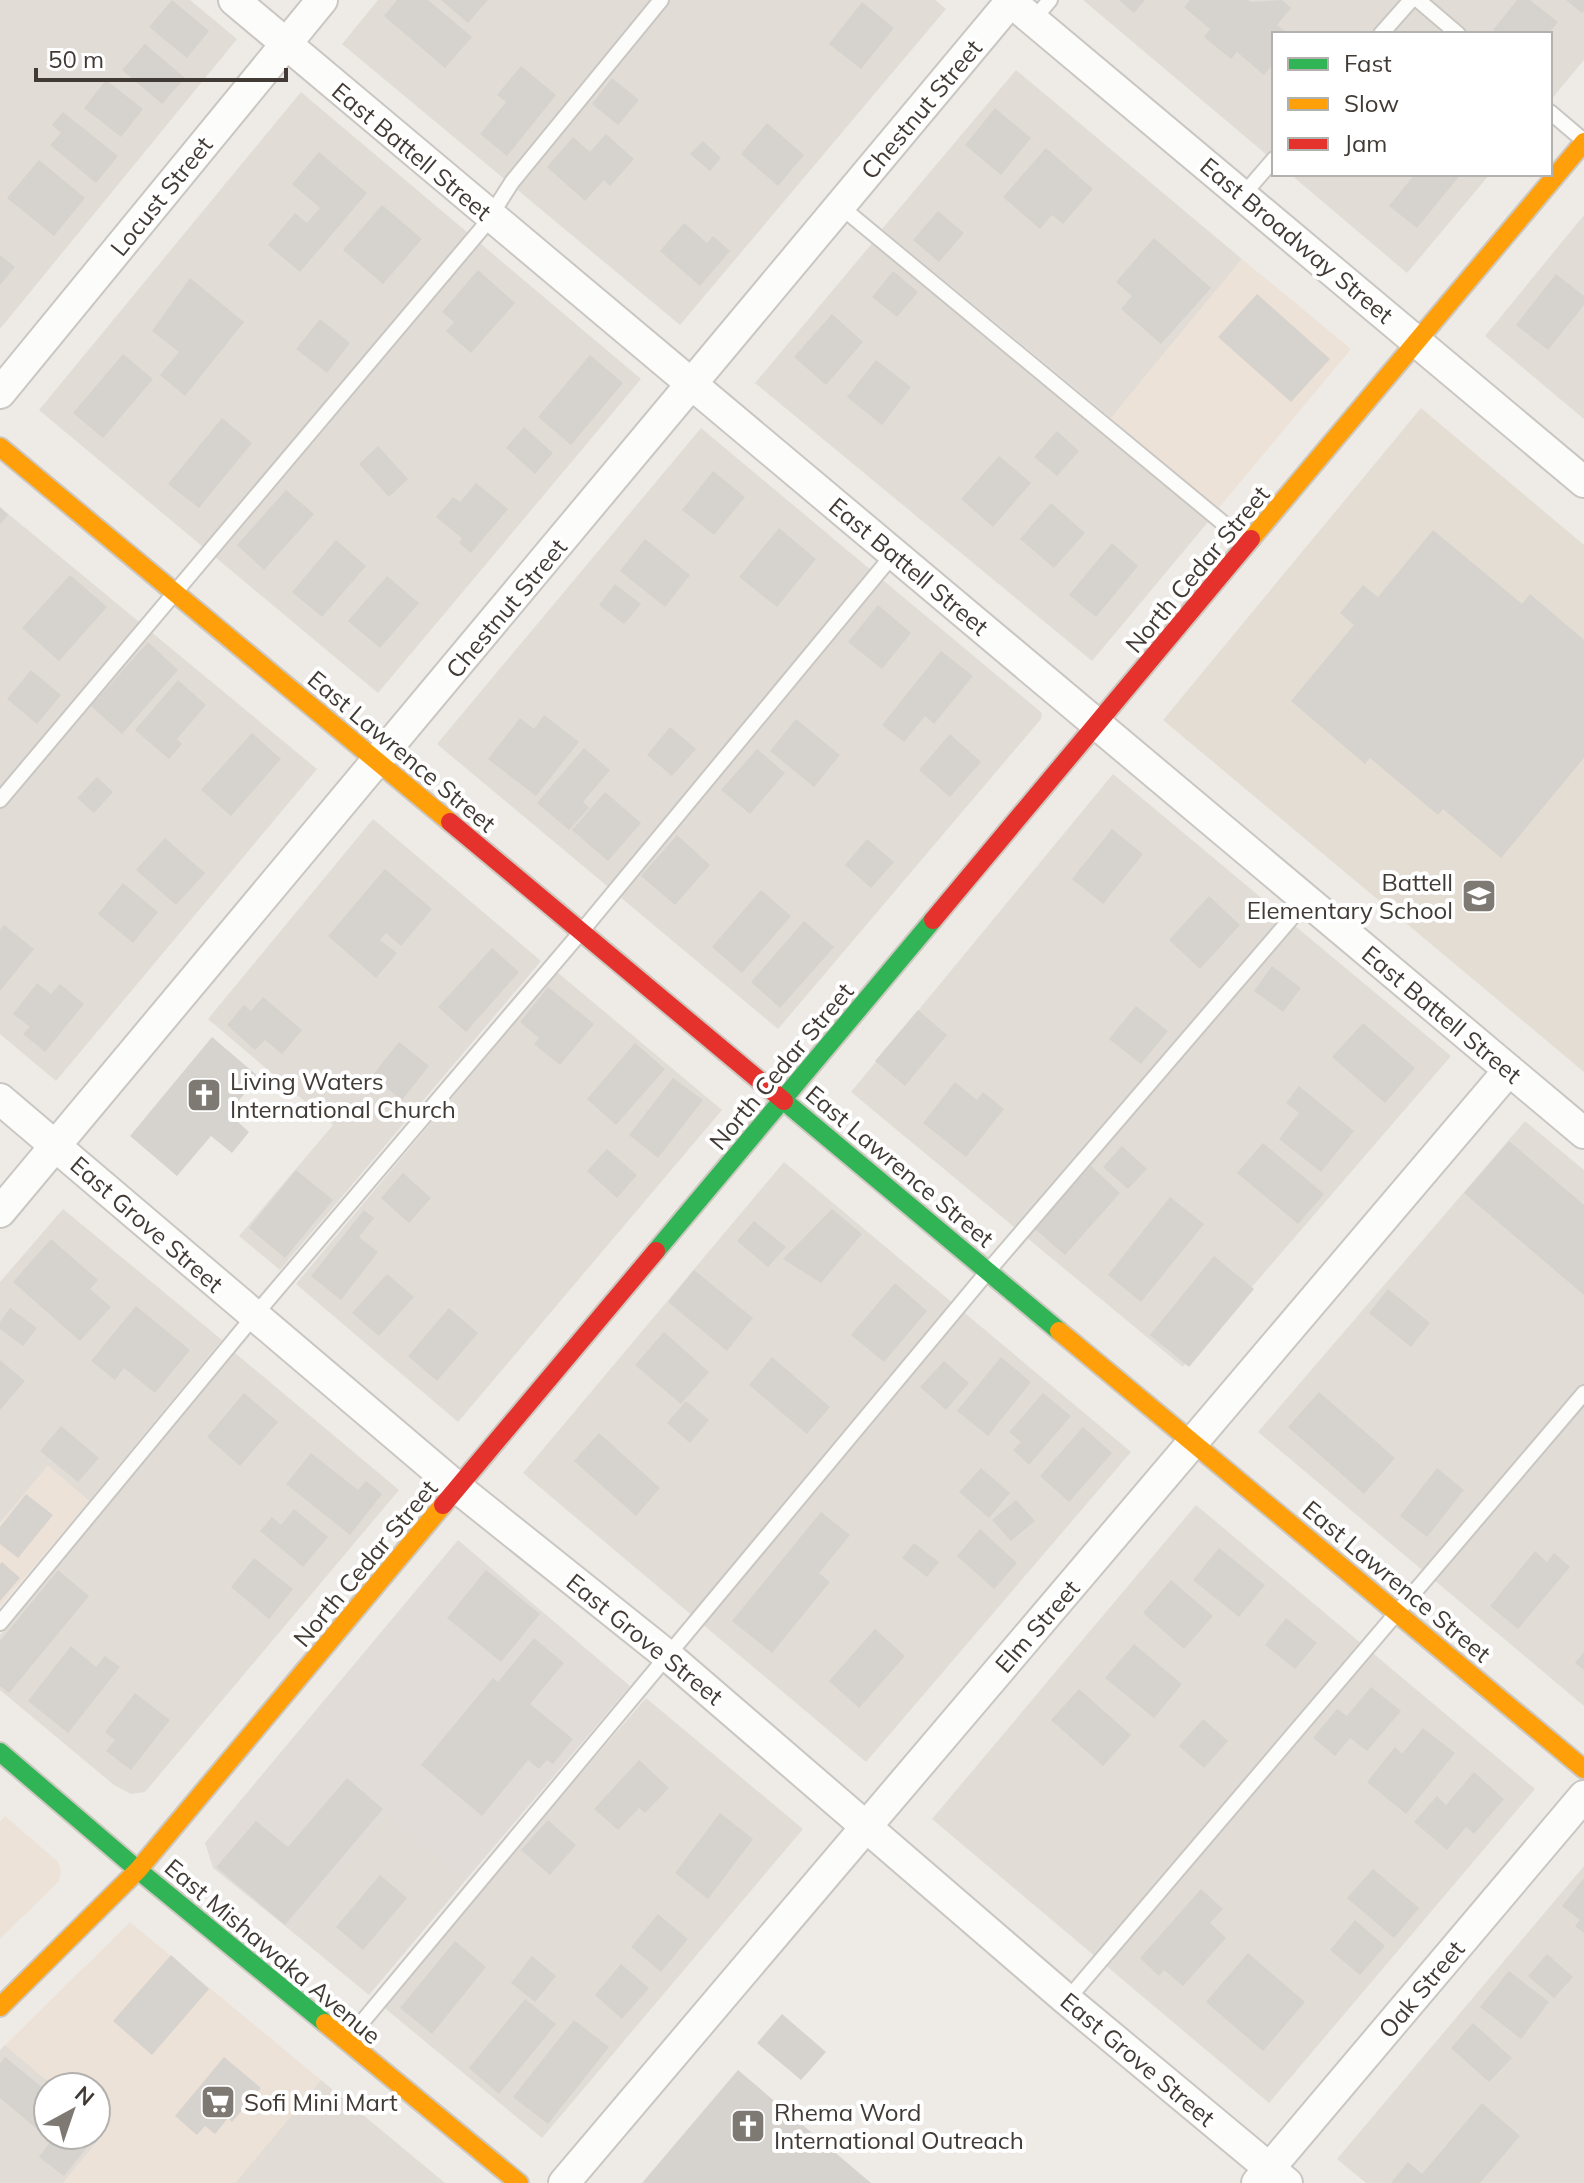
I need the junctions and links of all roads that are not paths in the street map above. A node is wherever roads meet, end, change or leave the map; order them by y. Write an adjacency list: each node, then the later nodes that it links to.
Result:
1 (234, 0): 9 (street, East Battell Street)
2 (322, 0): 9 (street, Locust Street)
3 (661, 0): 15 (lane)
4 (1411, 0): 7 (lane)
5 (1418, 0): 8 (lane)
6 (1026, 5): 13 (street, East Broadway Street); 14 (street, Chestnut Street)
7 (1383, 32)
8 (1456, 32)
9 (286, 45): 15 (street, East Battell Street); 18 (street, Locust Street)
10 (1552, 114): 11 (lane)
11 (1584, 141): 16 (street, North Cedar Street)
12 (1272, 161): 13 (lane)
13 (1243, 195): 16 (street, East Broadway Street)
14 (840, 206): 17 (street, Chestnut Street); 21 (lane)
15 (490, 216): 17 (street, East Battell Street); 23 (lane)
16 (1418, 341): 20 (street, East Broadway Street); 21 (street, North Cedar Street)
17 (692, 385): 22 (street, East Battell Street); 25 (street, Chestnut Street)
18 (0, 393)
19 (0, 447): 23 (street, East Lawrence Street)
20 (1584, 482)
21 (1249, 544): 24 (street, North Cedar Street)
22 (896, 555): 24 (street, East Battell Street); 28 (lane)
23 (175, 594): 25 (street, East Lawrence Street); 26 (lane)
24 (1098, 725): 27 (street, East Battell Street); 31 (street, North Cedar Street)
25 (378, 762): 28 (street, East Lawrence Street); 33 (street, Chestnut Street)
26 (0, 800)
27 (1307, 900): 29 (street, East Battell Street); 35 (lane)
28 (581, 932): 31 (street, East Lawrence Street); 36 (lane)
29 (1509, 1070): 32 (street, East Battell Street); 38 (street, Elm Street)
30 (0, 1099): 33 (street, East Grove Street)
31 (784, 1101): 35 (street, East Lawrence Street); 39 (street, North Cedar Street)
32 (1584, 1133)
33 (56, 1145): 34 (street, Chestnut Street); 36 (street, East Grove Street)
34 (0, 1212)
35 (989, 1270): 38 (street, East Lawrence Street); 42 (lane)
36 (254, 1316): 39 (street, East Grove Street); 41 (lane)
37 (1584, 1393): 40 (lane)
38 (1195, 1443): 40 (street, East Lawrence Street); 46 (street, Elm Street)
39 (459, 1489): 42 (street, East Grove Street); 47 (street, North Cedar Street)
40 (1397, 1612): 44 (street, East Lawrence Street); 48 (lane)
41 (0, 1623)
42 (668, 1656): 46 (street, East Grove Street); 50 (lane)
43 (0, 1752): 47 (street, East Mishawaka Avenue)
44 (1584, 1769)
45 (1584, 1796): 51 (street, Oak Street)
46 (866, 1824): 48 (street, East Grove Street); 53 (street, Elm Street)
47 (138, 1870): 49 (street, North Cedar Street); 50 (street, East Mishawaka Avenue)
48 (1067, 2000): 51 (street, East Grove Street)
49 (0, 2007)
50 (345, 2042): 52 (street, East Mishawaka Avenue)
51 (1271, 2178)
52 (519, 2183)
53 (564, 2183)

